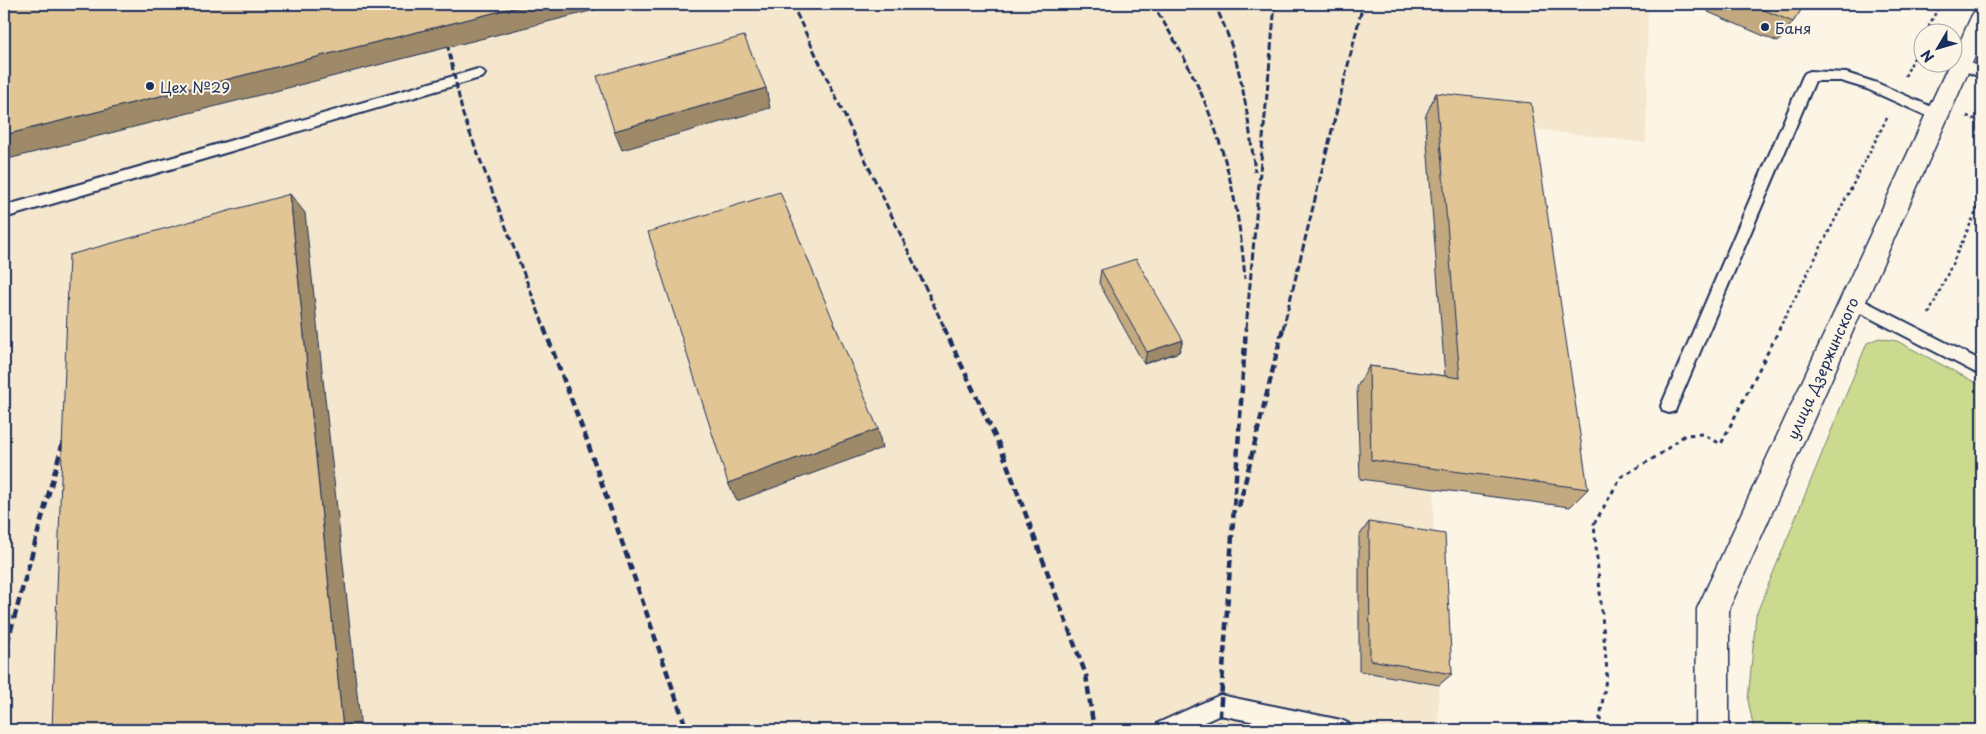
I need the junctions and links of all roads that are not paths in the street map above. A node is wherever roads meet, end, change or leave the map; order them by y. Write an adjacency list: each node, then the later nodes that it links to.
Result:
1 (1982, 16): 2 (main road, улица Дзержинского)
2 (1972, 69): 4 (main road, улица Дзержинского)
3 (478, 74): 5 (lane)
4 (1936, 115): 6 (main road, улица Дзержинского); 8 (lane)
5 (4, 212)
6 (1853, 301): 7 (lane); 11 (main road, улица Дзержинского)
7 (1982, 369)
8 (1669, 406)
9 (1164, 730): 10 (lane)
10 (1341, 730)
11 (1712, 730)

